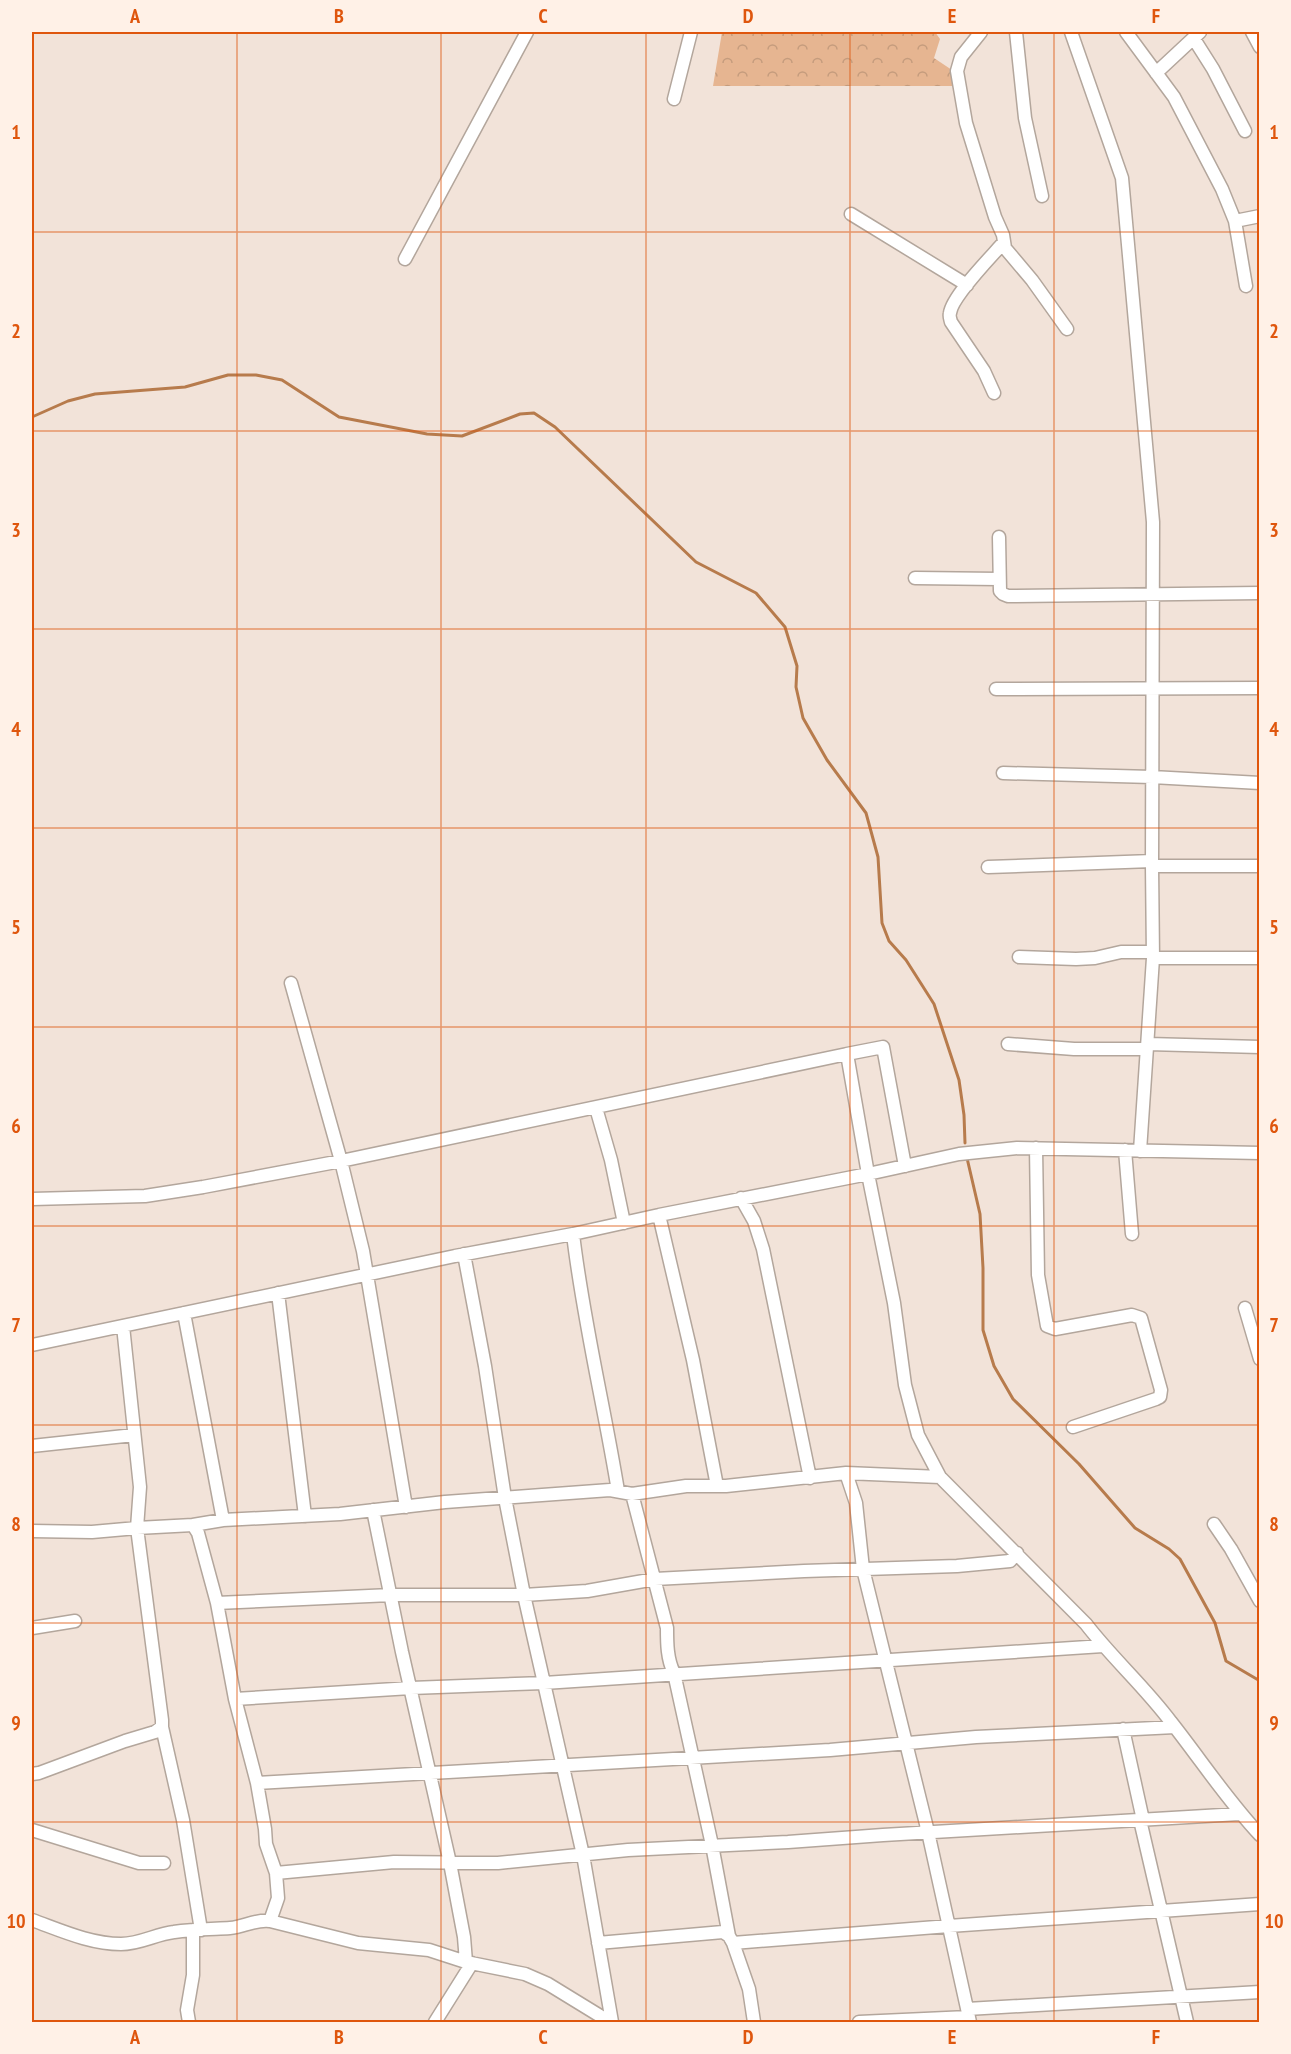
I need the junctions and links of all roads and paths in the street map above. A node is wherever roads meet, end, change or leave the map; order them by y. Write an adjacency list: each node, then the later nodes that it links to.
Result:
1 (527, 32): 18 (street)
2 (691, 32): 11 (street)
3 (981, 32): 17 (street)
4 (1016, 32): 13 (street)
5 (1071, 32): 27 (street)
6 (1126, 32): 10 (street)
7 (1252, 32): 9 (street)
8 (1197, 35): 10 (street); 12 (street)
9 (1260, 47)
10 (1156, 73): 16 (street)
11 (674, 99)
12 (1245, 131)
13 (1042, 196)
14 (851, 214): 19 (street)
15 (1260, 216): 16 (street)
16 (1235, 221): 20 (street)
17 (1004, 242): 19 (street); 21 (street)
18 (405, 259)
19 (967, 285): 22 (street)
20 (1246, 285)
21 (1067, 329)
22 (994, 393)
23 (999, 537): 25 (street)
24 (915, 578): 25 (street)
25 (999, 579): 27 (street)
26 (1260, 594): 27 (street)
27 (1153, 595): 28 (street)
28 (1153, 688): 29 (street); 30 (street); 32 (street)
29 (1260, 688)
30 (996, 689)
31 (1004, 773): 32 (street)
32 (1152, 777): 33 (street); 34 (street)
33 (1260, 783)
34 (1152, 863): 35 (street); 36 (street); 37 (street)
35 (1260, 866)
36 (988, 867)
37 (1153, 955): 38 (street); 39 (street); 42 (street)
38 (1019, 957)
39 (1260, 958)
40 (291, 983): 50 (street)
41 (1008, 1044): 42 (street)
42 (1148, 1046): 43 (street); 48 (street)
43 (1260, 1047)
44 (847, 1054): 45 (street); 51 (street); 52 (street)
45 (596, 1108): 50 (street); 56 (street)
46 (1036, 1148): 47 (street); 51 (street); 67 (street)
47 (1125, 1150): 48 (street); 58 (street)
48 (1140, 1150): 49 (street)
49 (1260, 1153)
50 (341, 1161): 54 (street); 60 (street)
51 (904, 1166): 52 (street)
52 (868, 1174): 53 (street); 71 (street)
53 (741, 1198): 55 (street); 72 (street)
54 (32, 1199)
55 (659, 1215): 56 (street); 73 (street)
56 (624, 1223): 57 (street)
57 (573, 1234): 59 (street); 74 (street)
58 (1132, 1234)
59 (464, 1254): 60 (street); 76 (street)
60 (367, 1275): 61 (street); 77 (street)
61 (278, 1293): 63 (street); 79 (street)
62 (1245, 1308): 66 (street)
63 (184, 1313): 64 (street); 80 (street)
64 (123, 1326): 65 (street); 68 (street)
65 (32, 1345)
66 (1260, 1359)
67 (1073, 1427)
68 (134, 1435): 69 (street); 83 (street)
69 (32, 1446)
70 (846, 1473): 71 (street); 72 (street); 86 (street)
71 (940, 1477): 85 (street)
72 (810, 1478): 73 (street)
73 (717, 1486): 75 (street)
74 (618, 1491): 75 (street); 76 (street)
75 (632, 1494): 87 (street)
76 (505, 1498): 77 (street); 89 (street)
77 (406, 1507): 78 (street)
78 (373, 1510): 79 (street); 88 (street)
79 (305, 1516): 80 (street)
80 (223, 1520): 82 (street)
81 (1214, 1524): 90 (street)
82 (193, 1525): 83 (street); 91 (street)
83 (137, 1528): 84 (street); 100 (street)
84 (32, 1530)
85 (1017, 1553): 86 (street); 94 (street)
86 (863, 1569): 87 (street); 95 (street)
87 (655, 1579): 89 (street); 96 (street)
88 (391, 1595): 89 (street); 91 (street); 98 (street)
89 (524, 1595): 97 (street)
90 (1260, 1601)
91 (217, 1603): 99 (street)
92 (75, 1621): 93 (street)
93 (32, 1628)
94 (1103, 1646): 95 (street); 101 (street)
95 (886, 1660): 96 (street); 103 (street)
96 (674, 1673): 97 (street); 104 (street)
97 (544, 1683): 98 (street); 105 (street)
98 (411, 1688): 99 (street); 107 (street)
99 (235, 1699): 108 (street)
100 (162, 1727): 106 (street); 124 (street)
101 (1175, 1727): 102 (street); 109 (street)
102 (1123, 1729): 103 (street); 110 (street)
103 (907, 1743): 104 (street); 112 (street)
104 (693, 1758): 105 (street); 114 (street)
105 (562, 1767): 107 (street); 115 (street)
106 (32, 1774)
107 (430, 1774): 108 (street); 117 (street)
108 (257, 1783): 118 (street)
109 (1239, 1814): 110 (street); 113 (street)
110 (1141, 1820): 112 (street); 120 (street)
111 (32, 1830): 116 (street)
112 (928, 1832): 114 (street); 123 (street)
113 (1260, 1835)
114 (712, 1845): 115 (street); 125 (street)
115 (583, 1855): 117 (street); 126 (street)
116 (164, 1863)
117 (450, 1863): 118 (street); 127 (street)
118 (276, 1873): 122 (street)
119 (1260, 1904): 120 (street)
120 (1162, 1911): 123 (street); 129 (street)
121 (32, 1920): 124 (street)
122 (270, 1921): 124 (street); 127 (street)
123 (949, 1926): 125 (street); 130 (street)
124 (197, 1930): 131 (street)
125 (731, 1940): 126 (street); 134 (street)
126 (598, 1943): 133 (street)
127 (469, 1962): 132 (street); 133 (street)
128 (1260, 1992): 129 (street)
129 (1182, 1996): 130 (street); 136 (street)
130 (968, 2016): 135 (street)
131 (189, 2022)
132 (435, 2022)
133 (611, 2022)
134 (754, 2022)
135 (859, 2022)
136 (1187, 2022)

